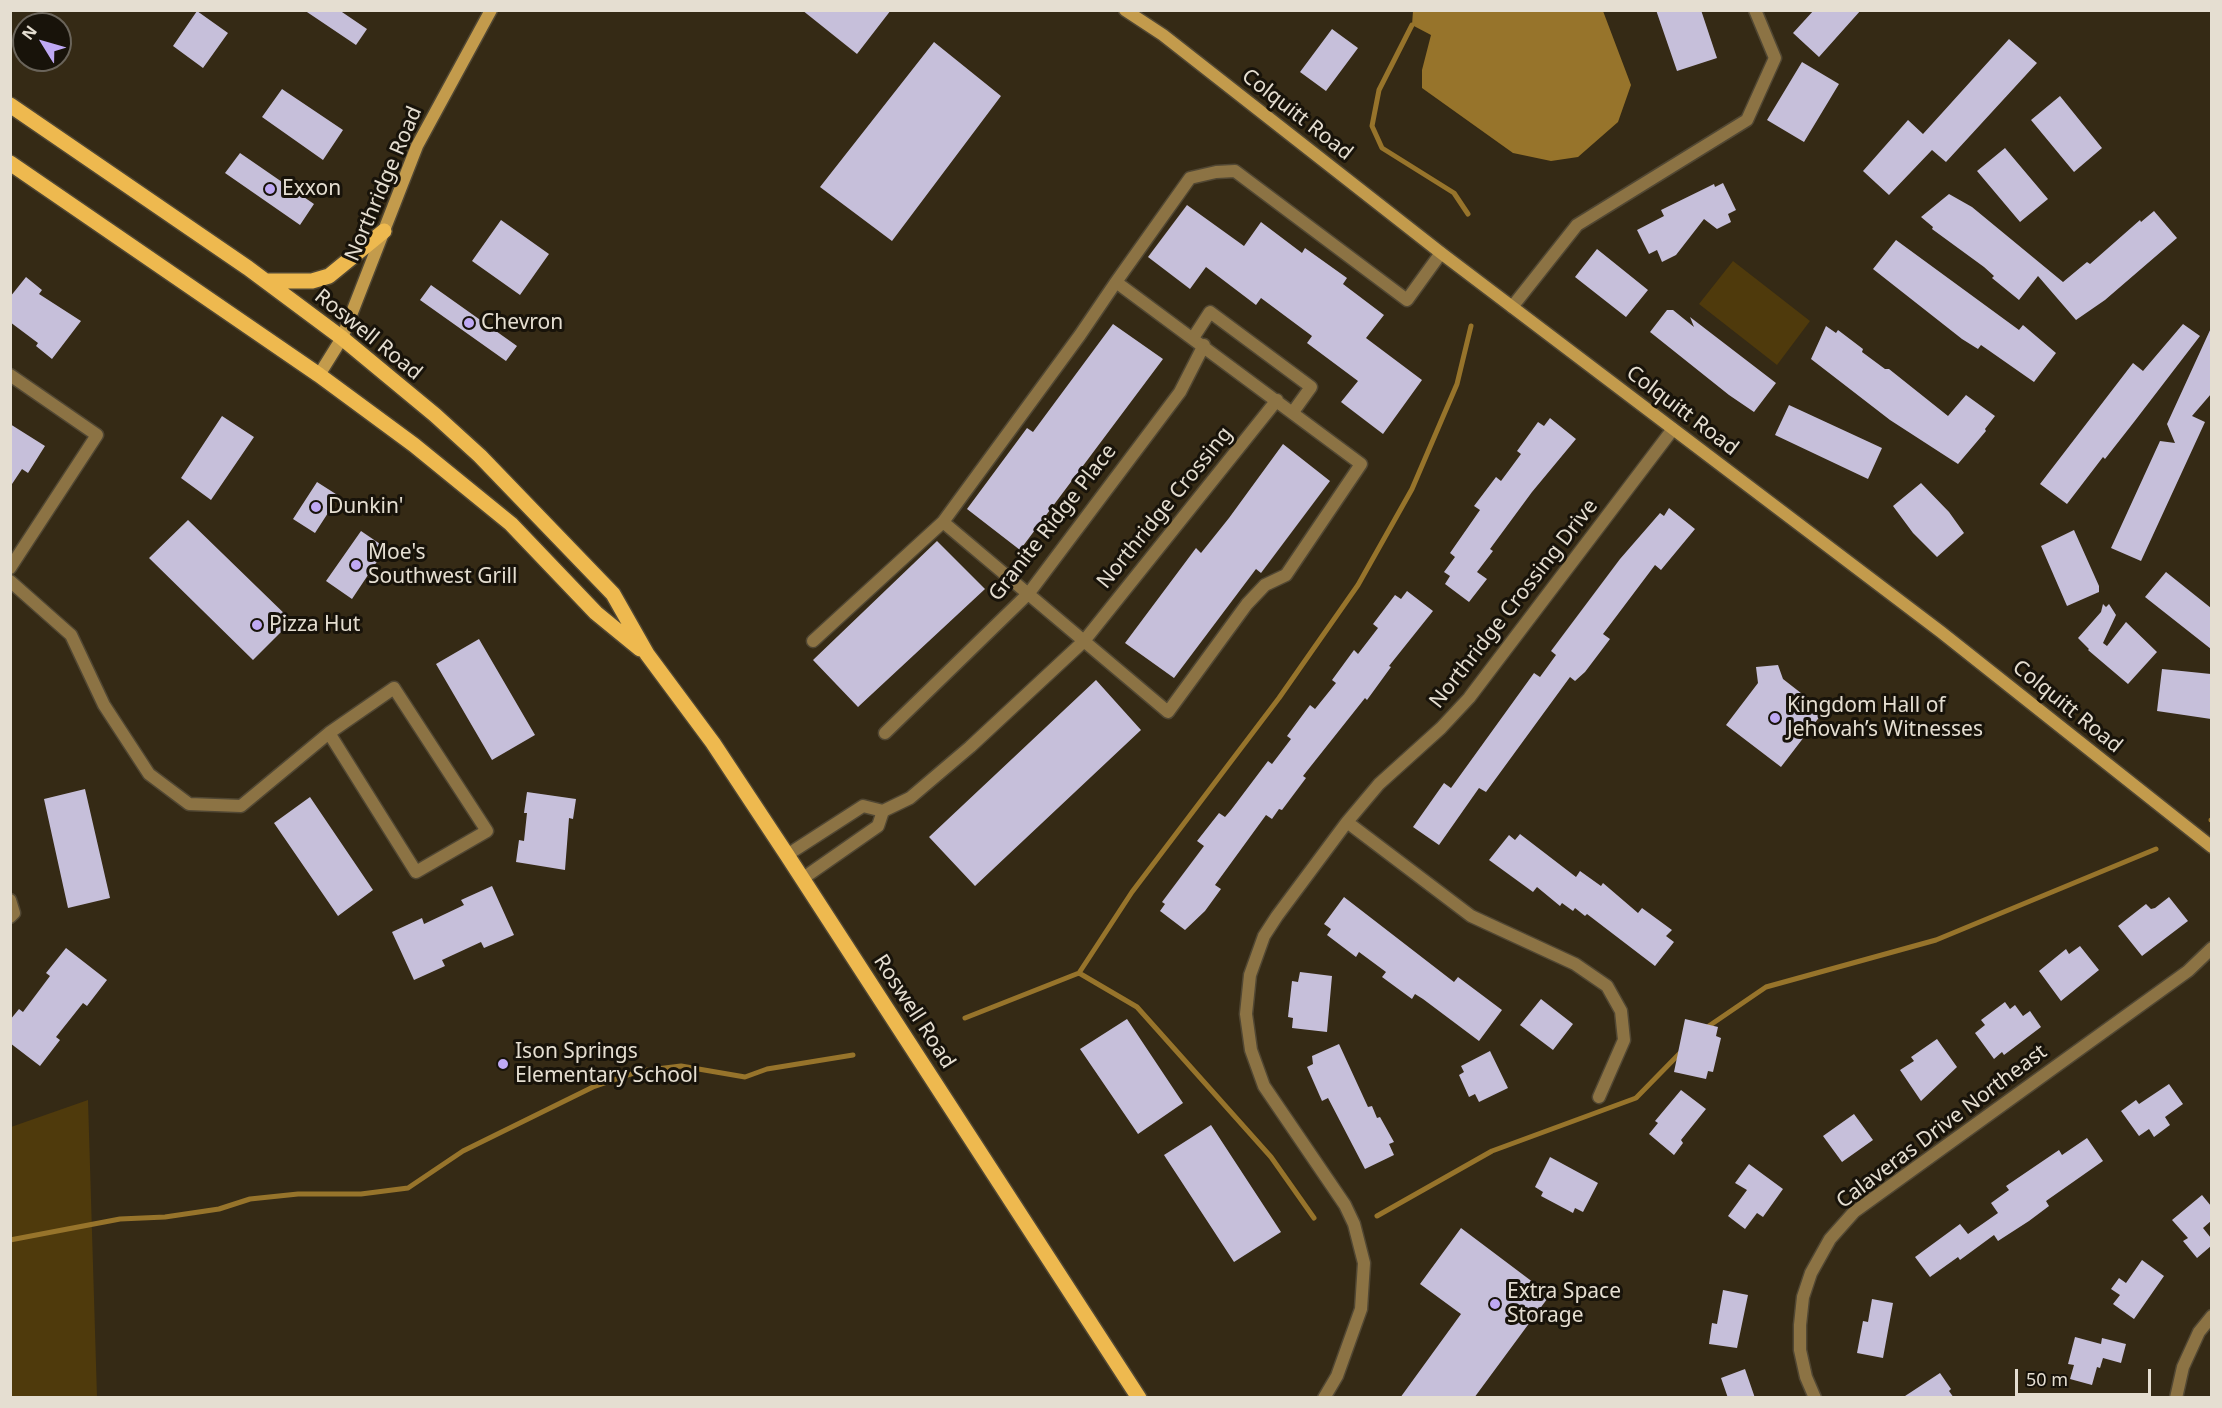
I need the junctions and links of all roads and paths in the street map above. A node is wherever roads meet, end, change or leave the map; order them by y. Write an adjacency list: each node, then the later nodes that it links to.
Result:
1 (491, 10): 6 (street, Northridge Road)
2 (1125, 10): 7 (street, Colquitt Road)
3 (1755, 10): 10 (street)
4 (10, 105): 8 (main road, Roswell Road)
5 (10, 163): 15 (main road, Roswell Road)
6 (384, 231): 8 (main road); 11 (street, Northridge Road)
7 (1441, 253): 9 (street); 10 (street, Colquitt Road)
8 (266, 281): 11 (main road, Roswell Road)
9 (1116, 282): 12 (street); 19 (street)
10 (1512, 307): 18 (street, Colquitt Road)
11 (342, 338): 15 (street, Northridge Road); 25 (main road, Roswell Road)
12 (1193, 338): 13 (street); 17 (street)
13 (1204, 345): 16 (street); 22 (street, Granite Ridge Place)
14 (10, 375): 20 (street)
15 (320, 375): 25 (main road, Roswell Road)
16 (1277, 400): 17 (street); 24 (street, Northridge Crossing)
17 (1293, 412): 24 (street)
18 (1673, 429): 29 (street, Northridge Crossing Drive); 30 (street, Colquitt Road)
19 (943, 522): 22 (street); 23 (street)
20 (10, 568)
21 (10, 581): 27 (street)
22 (1029, 592): 24 (street); 26 (street, Granite Ridge Place)
23 (813, 641)
24 (1084, 641): 28 (street, Northridge Crossing)
25 (647, 654): 31 (main road, Roswell Road)
26 (885, 733)
27 (329, 734): 27 (street)
28 (883, 810): 31 (street, Northridge Crossing); 32 (street)
29 (1347, 822): 36 (street); 39 (street, Northridge Crossing Drive)
30 (2211, 847)
31 (787, 855): 32 (main road, Roswell Road)
32 (802, 879): 38 (main road, Roswell Road)
33 (10, 900): 34 (street)
34 (10, 918)
35 (2211, 948): 40 (street, Calaveras Drive Northeast)
36 (1599, 1096)
37 (2211, 1316): 41 (street)
38 (1139, 1398)
39 (1324, 1398)
40 (1815, 1398)
41 (2176, 1398)

